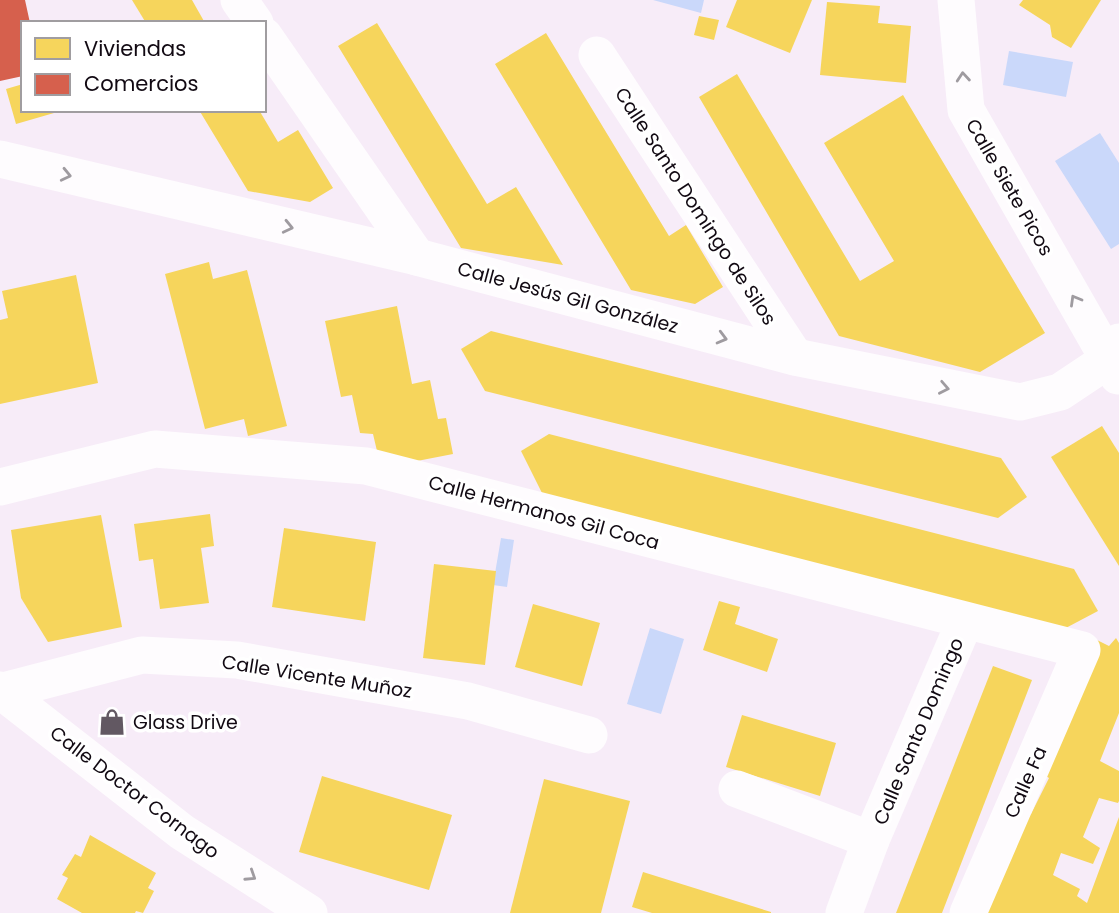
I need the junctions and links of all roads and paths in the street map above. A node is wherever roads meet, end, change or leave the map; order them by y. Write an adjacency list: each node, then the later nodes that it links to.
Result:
1 (239, 0): 3 (street)
2 (956, 0): 9 (street, Calle Siete Picos, one-way to 2)
3 (254, 21)
4 (266, 39): 7 (street)
5 (597, 55): 8 (street, Calle Santo Domingo de Silos)
6 (0, 159): 7 (street, Calle Jesús Gil González, one-way to 7)
7 (417, 257): 8 (street, Calle Jesús Gil González, one-way to 8)
8 (795, 357): 9 (street, Calle Jesús Gil González, one-way to 9)
9 (1115, 360)
10 (0, 487): 11 (street, Calle Hermanos Gil Coca)
11 (965, 621): 12 (street, Calle Hermanos Gil Coca); 16 (street, Calle Santo Domingo)
12 (1082, 650): 19 (street, Calle Fa)
13 (1, 690): 14 (street, Calle Vicente Muñoz); 17 (street, Calle Doctor Cornago, one-way to 17)
14 (589, 735)
15 (737, 789): 16 (street, Calle Santo Domingo)
16 (871, 840): 18 (street, Calle Santo Domingo)
17 (309, 913)
18 (844, 913)
19 (968, 913)

